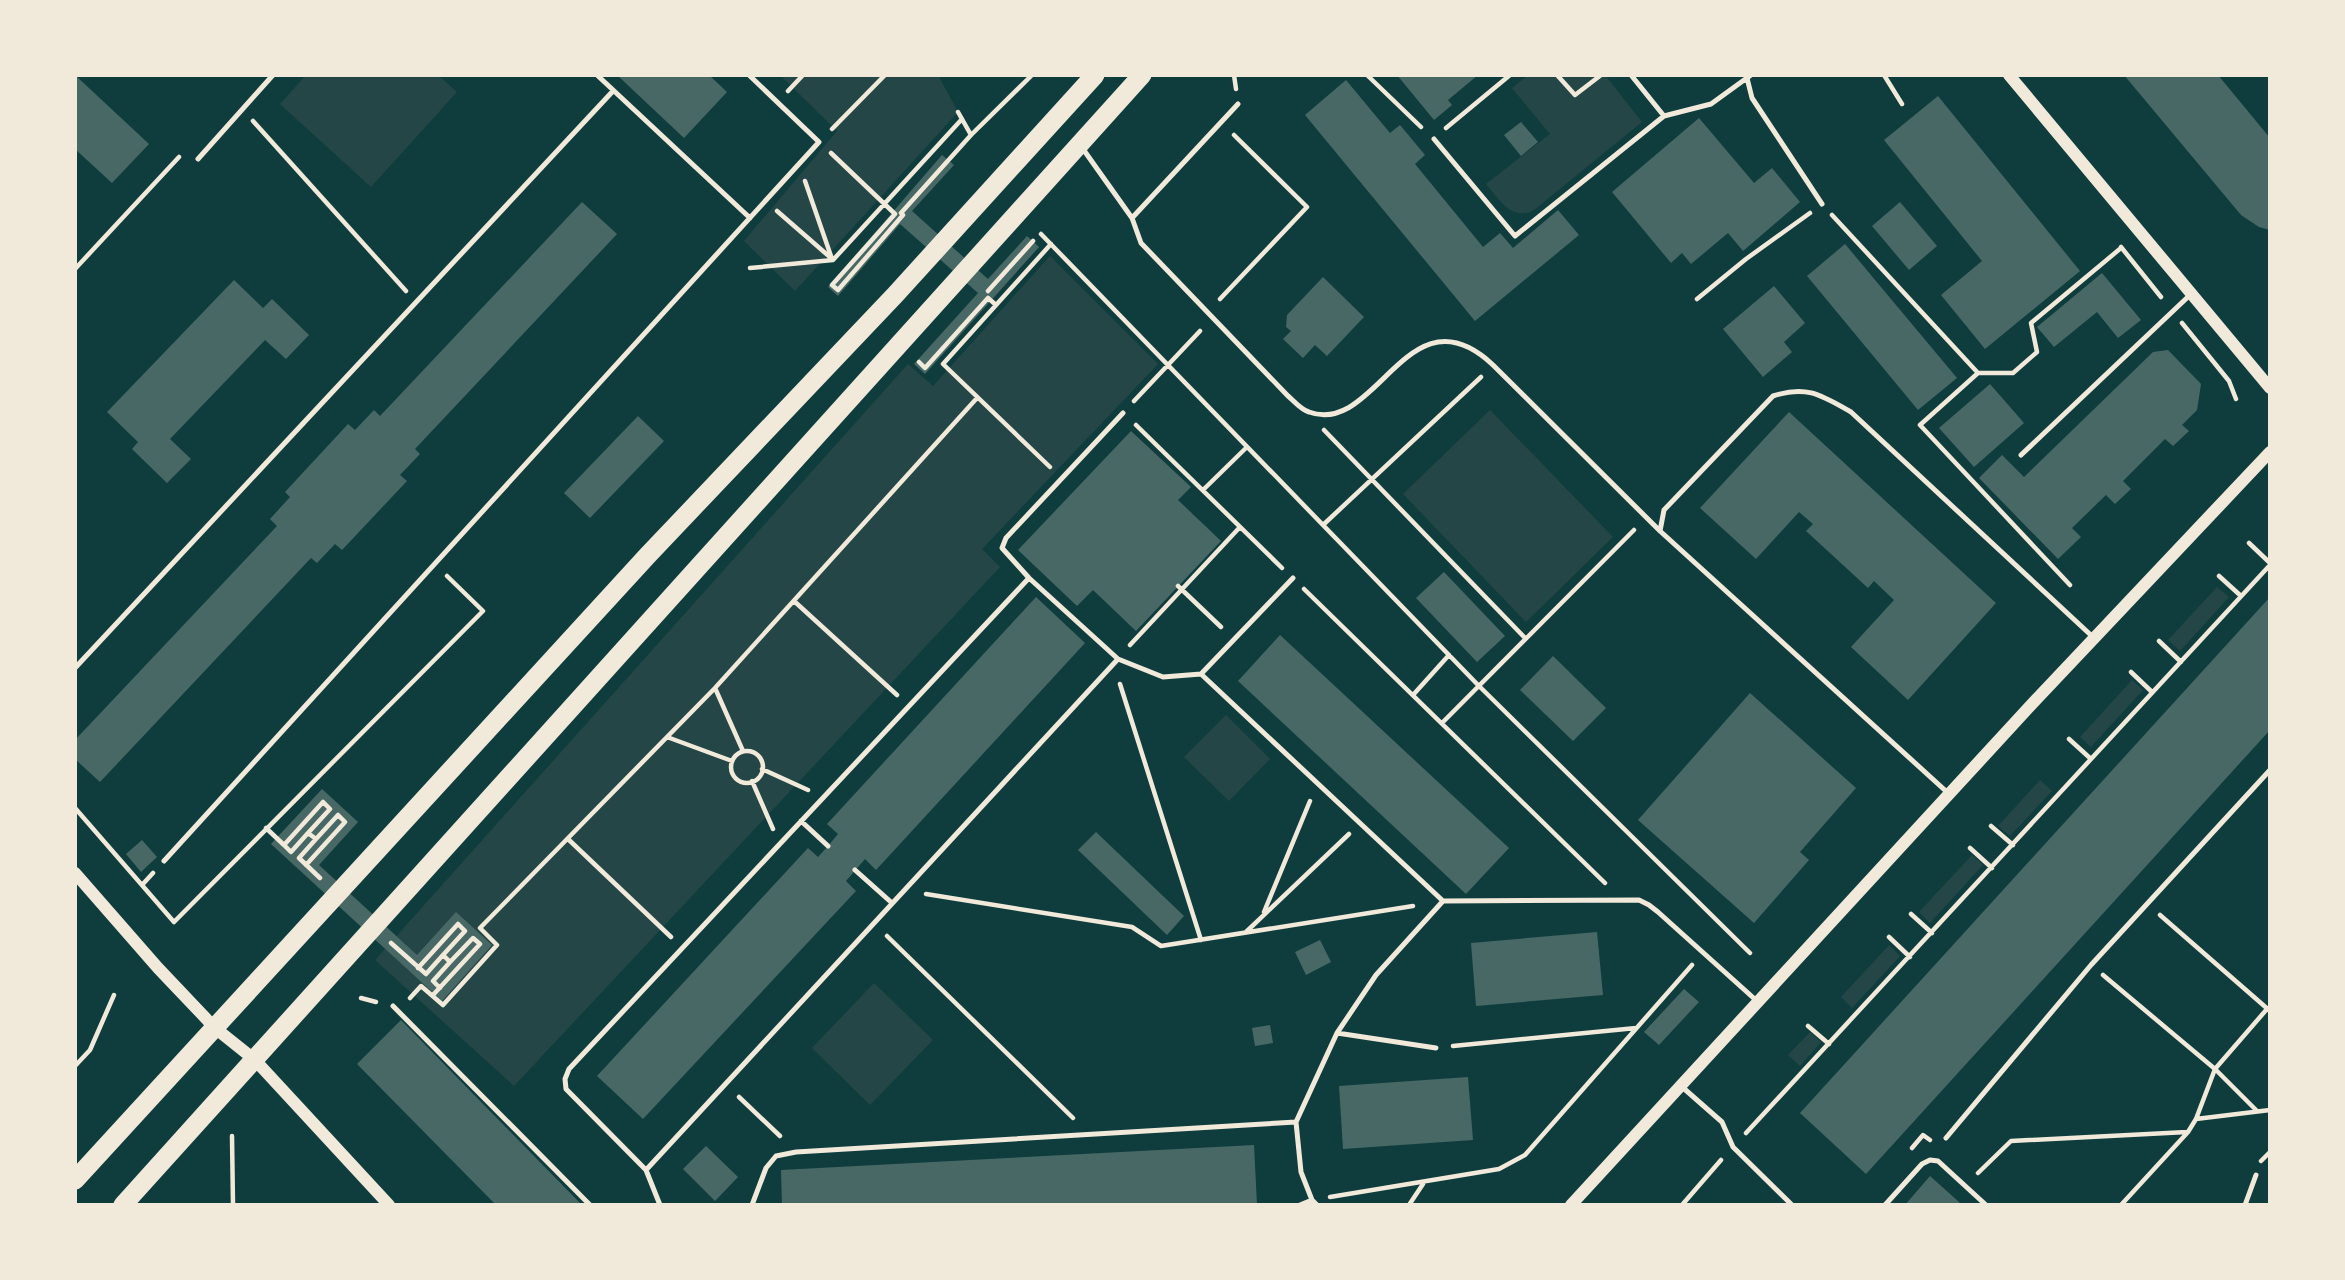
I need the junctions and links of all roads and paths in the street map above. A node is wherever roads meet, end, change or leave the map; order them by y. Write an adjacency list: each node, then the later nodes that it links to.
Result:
1 (274, 75): 19 (lane)
2 (597, 75): 16 (lane)
3 (749, 75): 26 (lane)
4 (885, 75): 26 (path)
5 (1032, 75): 24 (path)
6 (1095, 75): 148 (highway)
7 (1142, 75): 27 (highway)
8 (1367, 75): 25 (path)
9 (1510, 75): 25 (path)
10 (1558, 75): 11 (path)
11 (1601, 75)
12 (1631, 75): 21 (lane)
13 (1884, 75): 18 (path)
14 (2009, 75): 42 (street)
15 (1749, 77): 21 (lane); 32 (lane)
16 (613, 91): 33 (lane); 45 (lane)
17 (1238, 104): 23 (lane)
18 (1902, 104)
19 (242, 110): 29 (lane); 45 (path)
20 (958, 112): 22 (path)
21 (1664, 116): 25 (lane)
22 (962, 119): 24 (path); 31 (path)
23 (1221, 122): 34 (lane); 47 (path)
24 (971, 135): 31 (path)
25 (1434, 138)
26 (819, 142): 30 (lane); 31 (path)
27 (1079, 144): 34 (lane); 153 (highway)
28 (187, 149): 41 (path)
29 (198, 159)
30 (766, 201): 33 (lane); 39 (path)
31 (883, 203): 39 (path)
32 (1822, 204): 44 (path); 52 (path)
33 (750, 218): 68 (lane)
34 (1132, 218): 47 (lane)
35 (1041, 234): 37 (path)
36 (1033, 241): 43 (path)
37 (1051, 244): 46 (path); 50 (path)
38 (2121, 248): 52 (path)
39 (833, 260): 40 (path)
40 (750, 268)
41 (75, 269)
42 (2191, 294): 53 (street); 59 (lane)
43 (977, 297)
44 (1697, 299)
45 (416, 302): 84 (lane)
46 (996, 305): 49 (path); 54 (path)
47 (1208, 312): 48 (lane)
48 (1213, 318): 50 (path); 55 (lane)
49 (927, 353)
50 (1167, 365): 56 (path); 57 (path)
51 (1493, 365): 55 (lane); 61 (path); 63 (lane)
52 (1978, 373): 73 (path)
53 (2270, 388)
54 (977, 398): 60 (path); 76 (path)
55 (1306, 412): 61 (path)
56 (1123, 413): 60 (lane); 62 (path)
57 (1247, 447): 62 (path); 64 (path)
58 (2270, 452): 78 (street)
59 (2021, 455)
60 (1062, 478): 71 (lane)
61 (1371, 481): 64 (path); 77 (path)
62 (1203, 490): 65 (path)
63 (1647, 518): 66 (lane); 77 (path)
64 (1323, 525): 81 (path)
65 (1240, 527): 72 (path); 74 (path)
66 (1660, 531): 78 (lane); 102 (lane)
67 (2249, 543): 69 (path)
68 (435, 564): 108 (path); 117 (lane)
69 (2270, 564): 75 (path)
70 (2219, 576): 75 (path)
71 (1029, 578): 82 (lane); 91 (lane)
72 (1293, 578): 79 (lane); 90 (path)
73 (2070, 584)
74 (1180, 588): 79 (path); 82 (path)
75 (2241, 596): 83 (path)
76 (794, 601): 88 (path); 91 (path)
77 (1525, 638): 87 (path)
78 (2094, 638): 102 (street)
79 (1234, 639): 86 (lane)
80 (2159, 641): 83 (path)
81 (1449, 655): 87 (path); 90 (path)
82 (1118, 659): 86 (lane); 121 (lane); 132 (path)
83 (2181, 662): 89 (path)
84 (75, 668)
85 (2131, 672): 89 (path)
86 (1200, 674): 101 (lane)
87 (1478, 685): 92 (path); 135 (path)
88 (715, 688): 93 (path); 95 (path)
89 (2152, 692): 96 (path)
90 (1412, 695): 92 (path)
91 (910, 706): 103 (lane)
92 (1442, 723): 122 (path)
93 (667, 737): 97 (path); 111 (path)
94 (2069, 739): 96 (path)
95 (743, 751): 97 (path); 98 (path)
96 (2091, 759): 114 (path)
97 (732, 761): 100 (path)
98 (762, 769): 100 (path); 103 (path)
99 (2270, 770): 125 (lane)
100 (752, 781): 112 (path)
101 (1317, 783): 106 (lane); 127 (path)
102 (1949, 794): 144 (street)
103 (824, 798): 105 (lane)
104 (75, 808): 108 (path)
105 (801, 821): 112 (lane); 115 (lane)
106 (1360, 824): 123 (lane); 127 (path)
107 (1991, 826): 114 (path)
108 (266, 828): 113 (path)
109 (308, 833): 110 (path); 113 (path); 113 (path)
110 (316, 839): 110 (path)
111 (568, 839): 133 (path); 142 (path)
112 (780, 844): 133 (lane)
113 (284, 845)
114 (2013, 845): 118 (path)
115 (828, 846)
116 (1970, 848): 118 (path)
117 (164, 861)
118 (1992, 868): 130 (path)
119 (855, 870): 124 (lane)
120 (77, 880): 148 (street)
121 (904, 890): 124 (lane); 132 (path)
122 (1622, 900): 123 (lane); 134 (lane)
123 (1443, 901): 129 (path); 150 (lane)
124 (892, 903): 128 (lane)
125 (2147, 904): 139 (lane); 146 (path)
126 (1911, 914): 130 (path)
127 (1263, 916): 129 (path)
128 (874, 923): 156 (lane); 163 (path)
129 (1245, 933): 132 (path)
130 (1932, 933): 137 (path)
131 (1889, 937): 137 (path)
132 (1201, 940)
133 (682, 947): 168 (lane)
134 (1703, 953): 144 (lane); 149 (path)
135 (1751, 953)
136 (443, 955): 136 (path); 138 (path)
137 (1910, 957): 151 (path)
138 (450, 962): 140 (path); 140 (path)
139 (2091, 965): 155 (path); 165 (lane)
140 (440, 988): 142 (path)
141 (114, 995): 154 (path)
142 (433, 995): 143 (path)
143 (407, 1001)
144 (1758, 1002): 157 (street)
145 (393, 1006): 177 (lane)
146 (2268, 1010): 155 (path)
147 (1808, 1026): 151 (path)
148 (215, 1027): 153 (street); 170 (highway)
149 (1637, 1027): 152 (path); 171 (path)
150 (1337, 1033): 152 (lane); 161 (lane)
151 (1829, 1044): 166 (path)
152 (1436, 1048)
153 (255, 1060): 174 (highway); 176 (street)
154 (75, 1066)
155 (2215, 1069): 159 (path); 160 (path)
156 (726, 1084): 167 (path); 168 (lane)
157 (1681, 1086): 166 (lane); 182 (street)
158 (2270, 1110): 159 (path)
159 (2257, 1111): 160 (path)
160 (2196, 1119): 162 (path)
161 (1296, 1122): 163 (lane); 173 (lane)
162 (2188, 1132): 172 (path); 187 (path)
163 (1090, 1135): 167 (lane)
164 (232, 1136): 175 (path)
165 (1946, 1138)
166 (1733, 1147): 183 (path); 184 (lane)
167 (796, 1152): 179 (lane)
168 (646, 1170): 178 (lane)
169 (2256, 1175): 188 (lane)
170 (75, 1180)
171 (1423, 1183): 173 (path); 181 (path)
172 (1965, 1186): 185 (lane); 186 (lane)
173 (1314, 1202): 180 (lane)
174 (122, 1205)
175 (233, 1205)
176 (389, 1205)
177 (590, 1205)
178 (660, 1205)
179 (752, 1205)
180 (1300, 1205)
181 (1409, 1205)
182 (1571, 1205)
183 (1682, 1205)
184 (1793, 1205)
185 (1885, 1205)
186 (1986, 1205)
187 (2121, 1205)
188 (2245, 1205)

